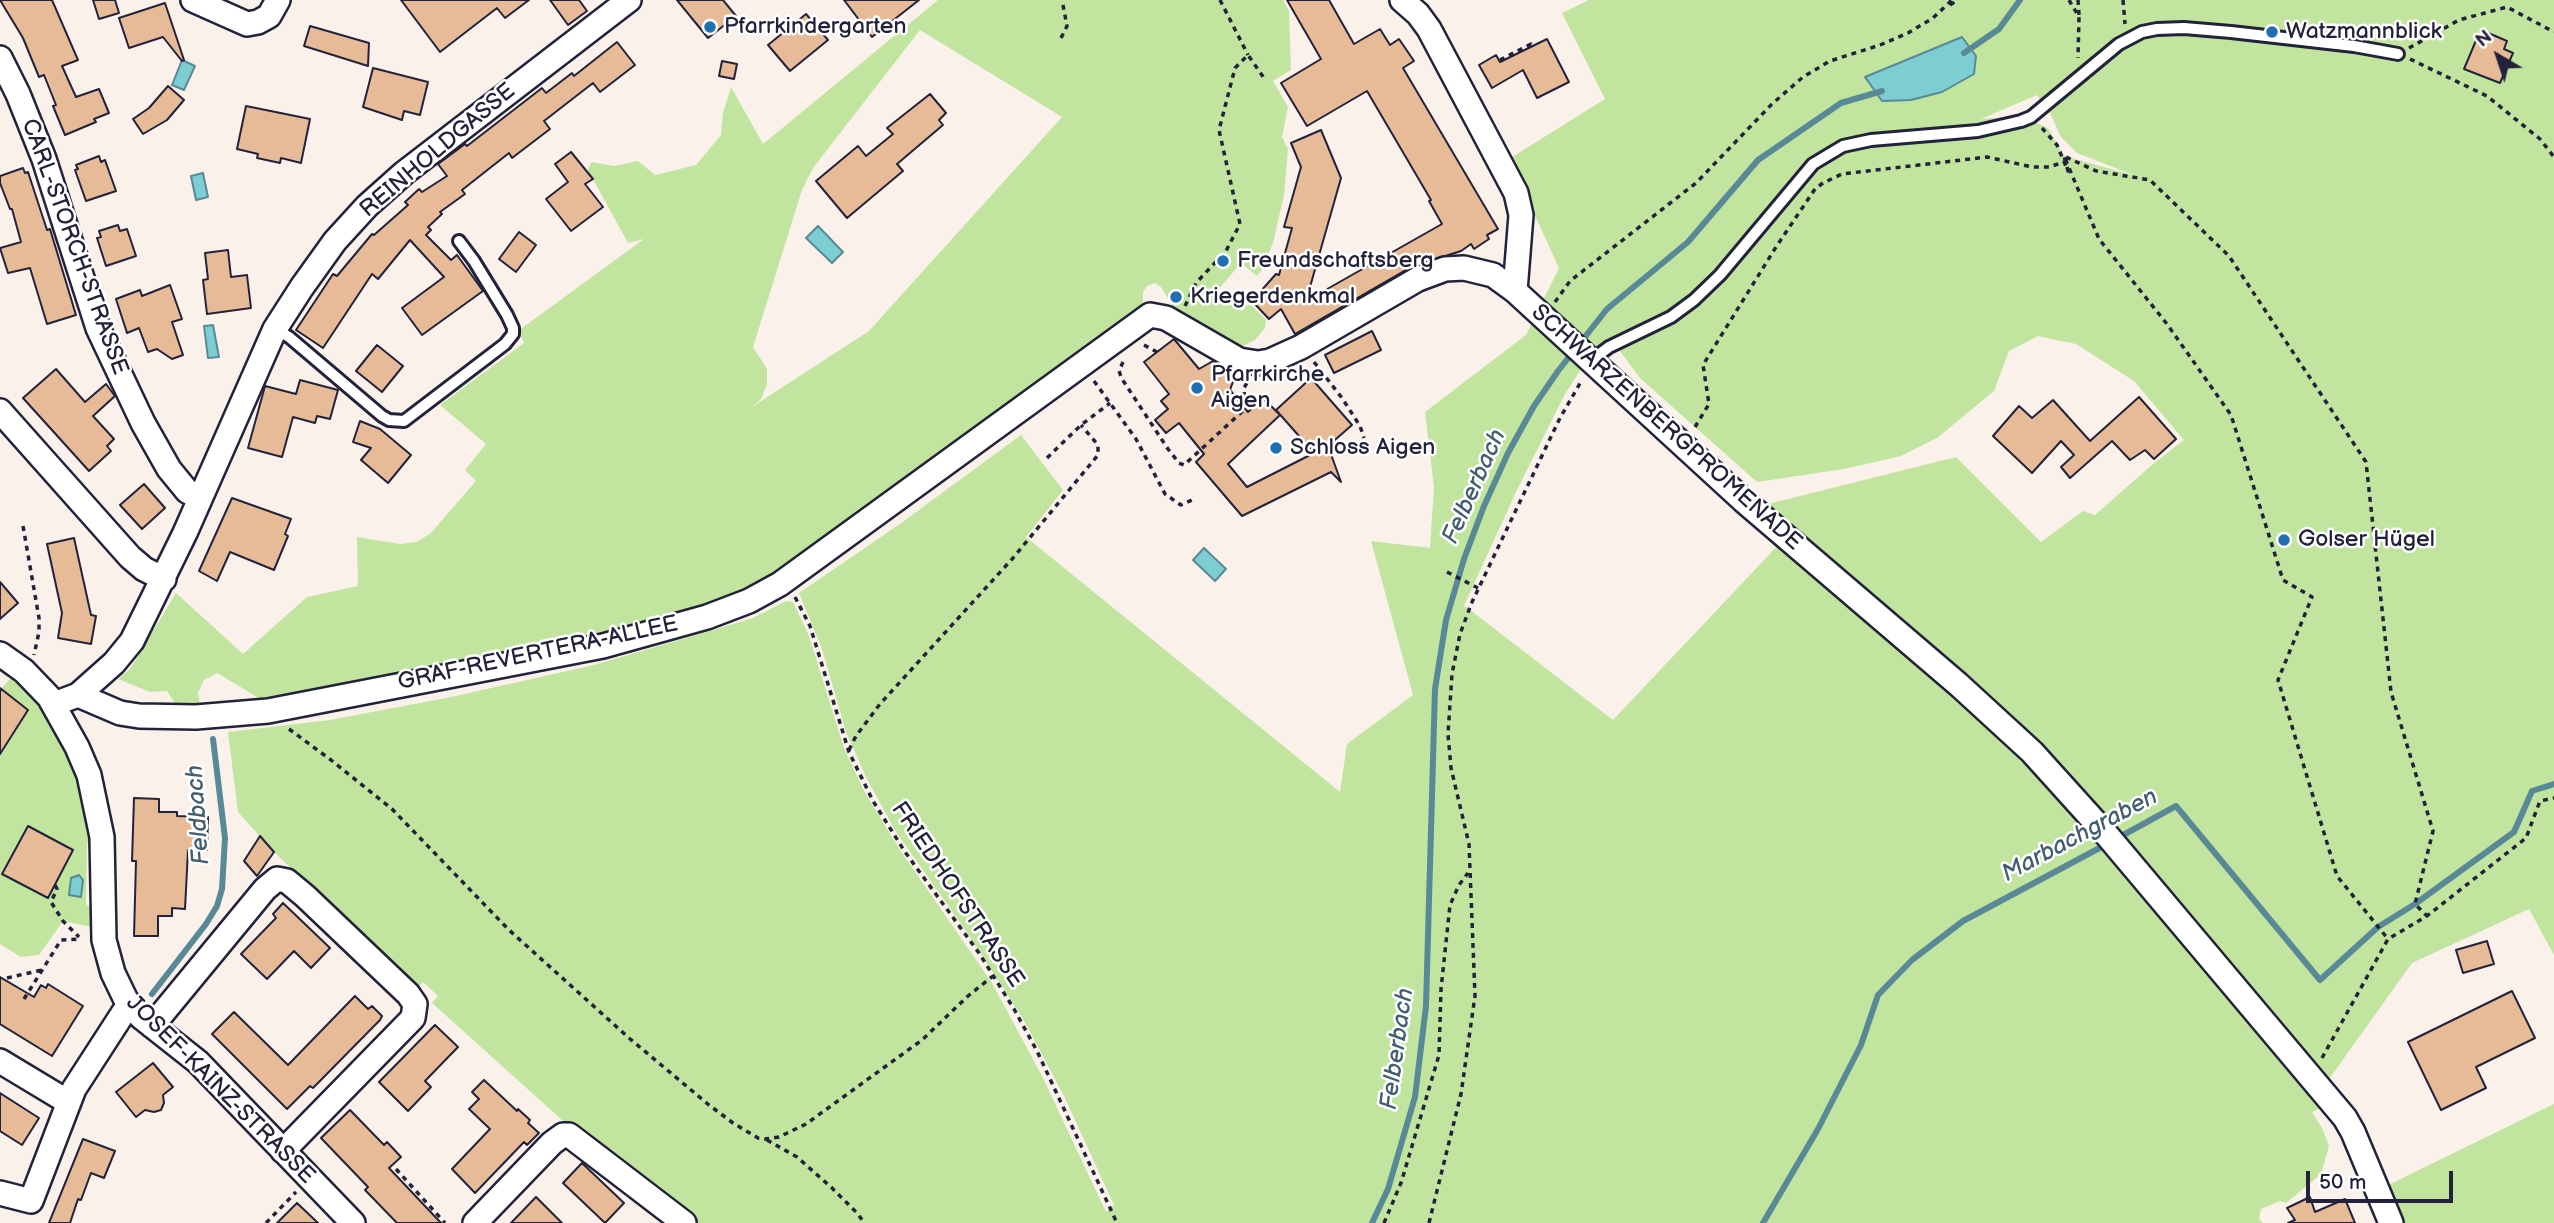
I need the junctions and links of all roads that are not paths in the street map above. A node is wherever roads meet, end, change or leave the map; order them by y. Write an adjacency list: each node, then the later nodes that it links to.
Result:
1 (193, 0): 2 (street)
2 (278, 0)
3 (629, 0): 10 (street, REINHOLDGASSE)
4 (1402, 0): 8 (street)
5 (2399, 54): 11 (lane)
6 (0, 58): 13 (street, CARL-STORCH-STRASSE)
7 (459, 241): 10 (lane)
8 (1515, 291): 9 (street, SCHWARZENBERGPROMENADE); 11 (street, SCHWARZENBERGPROMENADE)
9 (1169, 320): 16 (street, GRAF-REVERTERA-ALLEE)
10 (275, 330): 13 (street, REINHOLDGASSE)
11 (1588, 360): 27 (street, SCHWARZENBERGPROMENADE)
12 (0, 411): 14 (street)
13 (200, 498): 14 (street, REINHOLDGASSE)
14 (164, 579): 16 (street, REINHOLDGASSE)
15 (0, 653): 17 (street, JOSEF-KAINZ-STRASSE)
16 (78, 695): 17 (street, REINHOLDGASSE)
17 (54, 705): 18 (street, JOSEF-KAINZ-STRASSE)
18 (129, 1004): 19 (street, JOSEF-KAINZ-STRASSE); 21 (street)
19 (152, 1026): 22 (street, JOSEF-KAINZ-STRASSE); 22 (street)
20 (0, 1061): 21 (street)
21 (68, 1102): 23 (street)
22 (283, 1151): 24 (street, JOSEF-KAINZ-STRASSE)
23 (0, 1193)
24 (353, 1223)
25 (475, 1223): 26 (street)
26 (684, 1223)
27 (2391, 1223)

